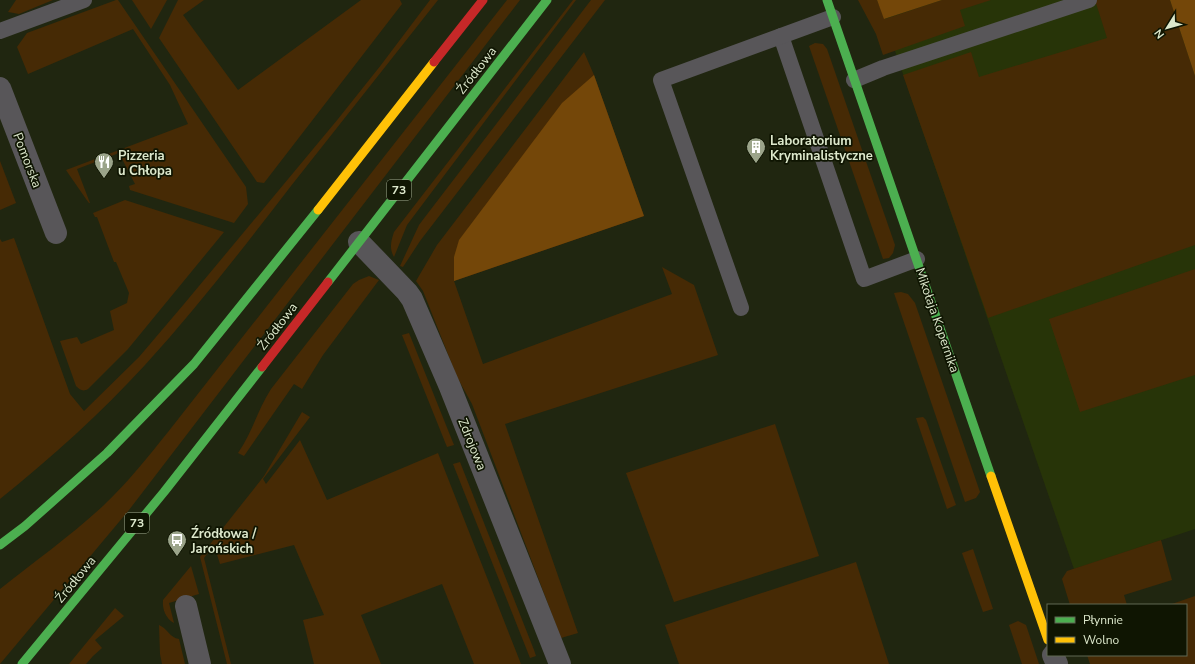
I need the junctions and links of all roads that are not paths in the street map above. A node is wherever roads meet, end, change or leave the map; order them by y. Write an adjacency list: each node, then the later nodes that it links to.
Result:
1 (84, 0): 7 (lane)
2 (483, 0): 15 (main road)
3 (547, 0): 12 (main road, Źródłowa / 73)
4 (826, 0): 6 (main road, Mikołaja Kopernika)
5 (1089, 0): 9 (lane)
6 (833, 17): 8 (lane); 9 (main road, Mikołaja Kopernika)
7 (0, 31)
8 (781, 36): 13 (lane); 14 (lane)
9 (854, 80): 13 (main road, Mikołaja Kopernika)
10 (0, 88): 11 (street, Pomorska)
11 (56, 233)
12 (359, 242): 18 (main road, Źródłowa / 73); 20 (street, Zdrojowa)
13 (917, 259): 17 (main road, Mikołaja Kopernika)
14 (741, 308)
15 (0, 545)
16 (186, 606): 19 (street)
17 (1047, 637)
18 (22, 664)
19 (200, 664)
20 (560, 664)

